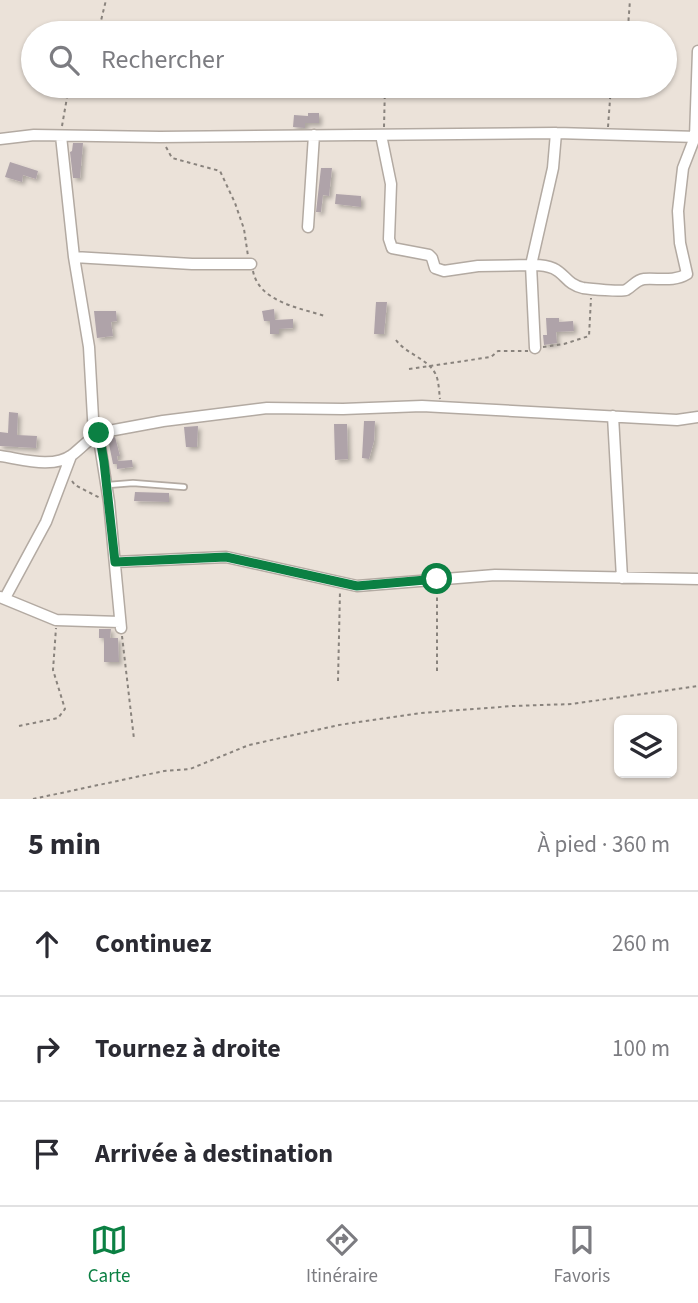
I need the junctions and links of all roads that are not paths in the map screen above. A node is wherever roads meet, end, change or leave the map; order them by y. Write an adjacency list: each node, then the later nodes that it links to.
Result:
1 (698, 51): 6 (street)
2 (556, 133): 4 (street); 6 (street); 11 (street)
3 (314, 135): 4 (street); 5 (street); 8 (street)
4 (382, 135): 11 (street)
5 (61, 136): 7 (street); 9 (street)
6 (696, 137): 11 (street)
7 (0, 139)
8 (309, 227)
9 (74, 257): 10 (street); 15 (street)
10 (251, 264)
11 (531, 265): 12 (street)
12 (535, 348)
13 (613, 416): 14 (street); 15 (street); 21 (street)
14 (697, 420)
15 (96, 435): 17 (street); 18 (street)
16 (0, 456): 17 (street)
17 (71, 456): 23 (street)
18 (107, 485): 19 (lane); 20 (street)
19 (184, 487)
20 (115, 562): 21 (street); 23 (street)
21 (622, 578): 22 (street)
22 (698, 579)
23 (2, 597)

